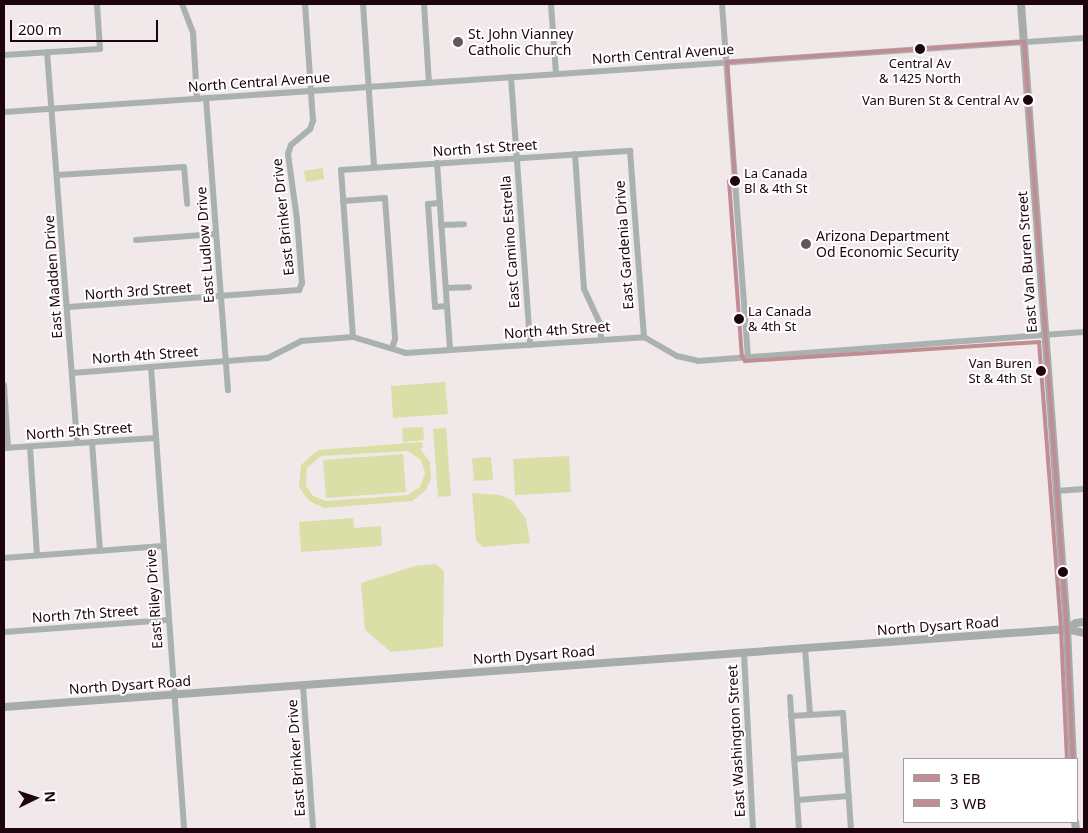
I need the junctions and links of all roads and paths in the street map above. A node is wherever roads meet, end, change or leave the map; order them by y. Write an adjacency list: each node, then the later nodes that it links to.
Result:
1 (97, 4): 11 (street)
2 (182, 4): 20 (street)
3 (305, 4): 18 (street, East Brinker Drive)
4 (363, 4): 17 (street)
5 (424, 4): 16 (street)
6 (551, 4): 14 (street)
7 (722, 4): 13 (street)
8 (1021, 4): 10 (main road, East Van Buren Street)
9 (1084, 38): 10 (street, North Central Avenue)
10 (1024, 42): 13 (street, North Central Avenue); 43 (main road, East Van Buren Street)
11 (48, 52): 12 (street); 21 (street, East Madden Drive)
12 (4, 55)
13 (727, 62): 14 (street, North Central Avenue); 50 (street)
14 (556, 74): 15 (street, North Central Avenue)
15 (511, 77): 16 (street, North Central Avenue); 25 (street, East Camino Estrella)
16 (430, 83): 17 (street, North Central Avenue)
17 (368, 87): 18 (street, North Central Avenue); 27 (street)
18 (311, 91): 19 (street, North Central Avenue); 38 (street, East Brinker Drive)
19 (206, 98): 20 (street, North Central Avenue); 34 (street, East Ludlow Drive)
20 (197, 99): 21 (street, North Central Avenue)
21 (54, 109): 22 (street, North Central Avenue); 28 (street, East Madden Drive)
22 (4, 112)
23 (630, 151): 24 (street, North 1st Street); 45 (street, East Gardenia Drive)
24 (575, 154): 25 (street, North 1st Street); 46 (street)
25 (516, 158): 26 (street, North 1st Street); 47 (street, East Camino Estrella)
26 (437, 163): 27 (street, North 1st Street); 30 (street)
27 (374, 168): 29 (street, North 1st Street)
28 (58, 175): 31 (street); 41 (street, East Madden Drive)
29 (343, 200): 44 (street); 48 (street)
30 (440, 203): 33 (street); 40 (street)
31 (187, 204)
32 (464, 224): 33 (street)
33 (441, 226): 36 (street)
34 (216, 234): 35 (street); 39 (street, East Ludlow Drive)
35 (136, 240)
36 (446, 288): 37 (street); 40 (street)
37 (469, 288)
38 (299, 290): 39 (street, North 3rd Street)
39 (221, 298): 41 (street, North 3rd Street); 51 (street, East Ludlow Drive)
40 (447, 306): 49 (street)
41 (68, 307): 53 (street, East Madden Drive)
42 (1084, 332): 43 (street)
43 (1044, 335): 50 (street); 62 (main road, East Van Buren Street)
44 (353, 337): 48 (street, North 4th Street); 51 (street, North 4th Street)
45 (644, 337): 46 (street, North 4th Street); 50 (street)
46 (601, 339): 47 (street, North 4th Street)
47 (530, 345): 49 (street, North 4th Street)
48 (392, 348): 49 (street, North 4th Street)
49 (450, 350)
50 (748, 356)
51 (226, 362): 52 (street, North 4th Street); 55 (street, East Ludlow Drive)
52 (150, 367): 53 (street, North 4th Street); 56 (street, East Riley Drive)
53 (72, 373): 58 (street, East Madden Drive)
54 (4, 385): 60 (street)
55 (228, 390)
56 (155, 438): 57 (street, North 5th Street); 63 (street, East Riley Drive)
57 (92, 442): 58 (street, North 5th Street); 64 (street)
58 (77, 443): 59 (street, North 5th Street)
59 (30, 447): 60 (street, North 5th Street); 65 (street)
60 (6, 448)
61 (1084, 489): 62 (street)
62 (1056, 491): 69 (main road, East Van Buren Street)
63 (163, 546): 64 (street); 67 (street, East Riley Drive)
64 (100, 551): 65 (street)
65 (37, 555): 66 (street)
66 (4, 558)
67 (168, 620): 70 (street, North 7th Street); 75 (street, East Riley Drive)
68 (1084, 622): 69 (main road, North Dysart Road)
69 (1067, 629): 71 (main road, North Dysart Road); 72 (main road, North Dysart Road); 81 (main road, East Van Buren Street)
70 (4, 632)
71 (1084, 633)
72 (805, 648): 73 (main road, North Dysart Road); 78 (street)
73 (744, 652): 74 (main road, North Dysart Road); 87 (street, East Washington Street)
74 (303, 685): 75 (main road, North Dysart Road); 86 (street, East Brinker Drive)
75 (173, 694): 77 (main road, North Dysart Road); 85 (street, East Riley Drive)
76 (790, 697): 79 (street)
77 (4, 707)
78 (810, 715): 79 (street); 80 (street)
79 (791, 716): 82 (street)
80 (846, 754): 82 (street); 83 (street)
81 (1073, 758)
82 (794, 759): 84 (street)
83 (849, 796): 84 (street); 89 (street)
84 (797, 800): 88 (street)
85 (184, 829)
86 (313, 829)
87 (753, 829)
88 (799, 829)
89 (851, 829)

